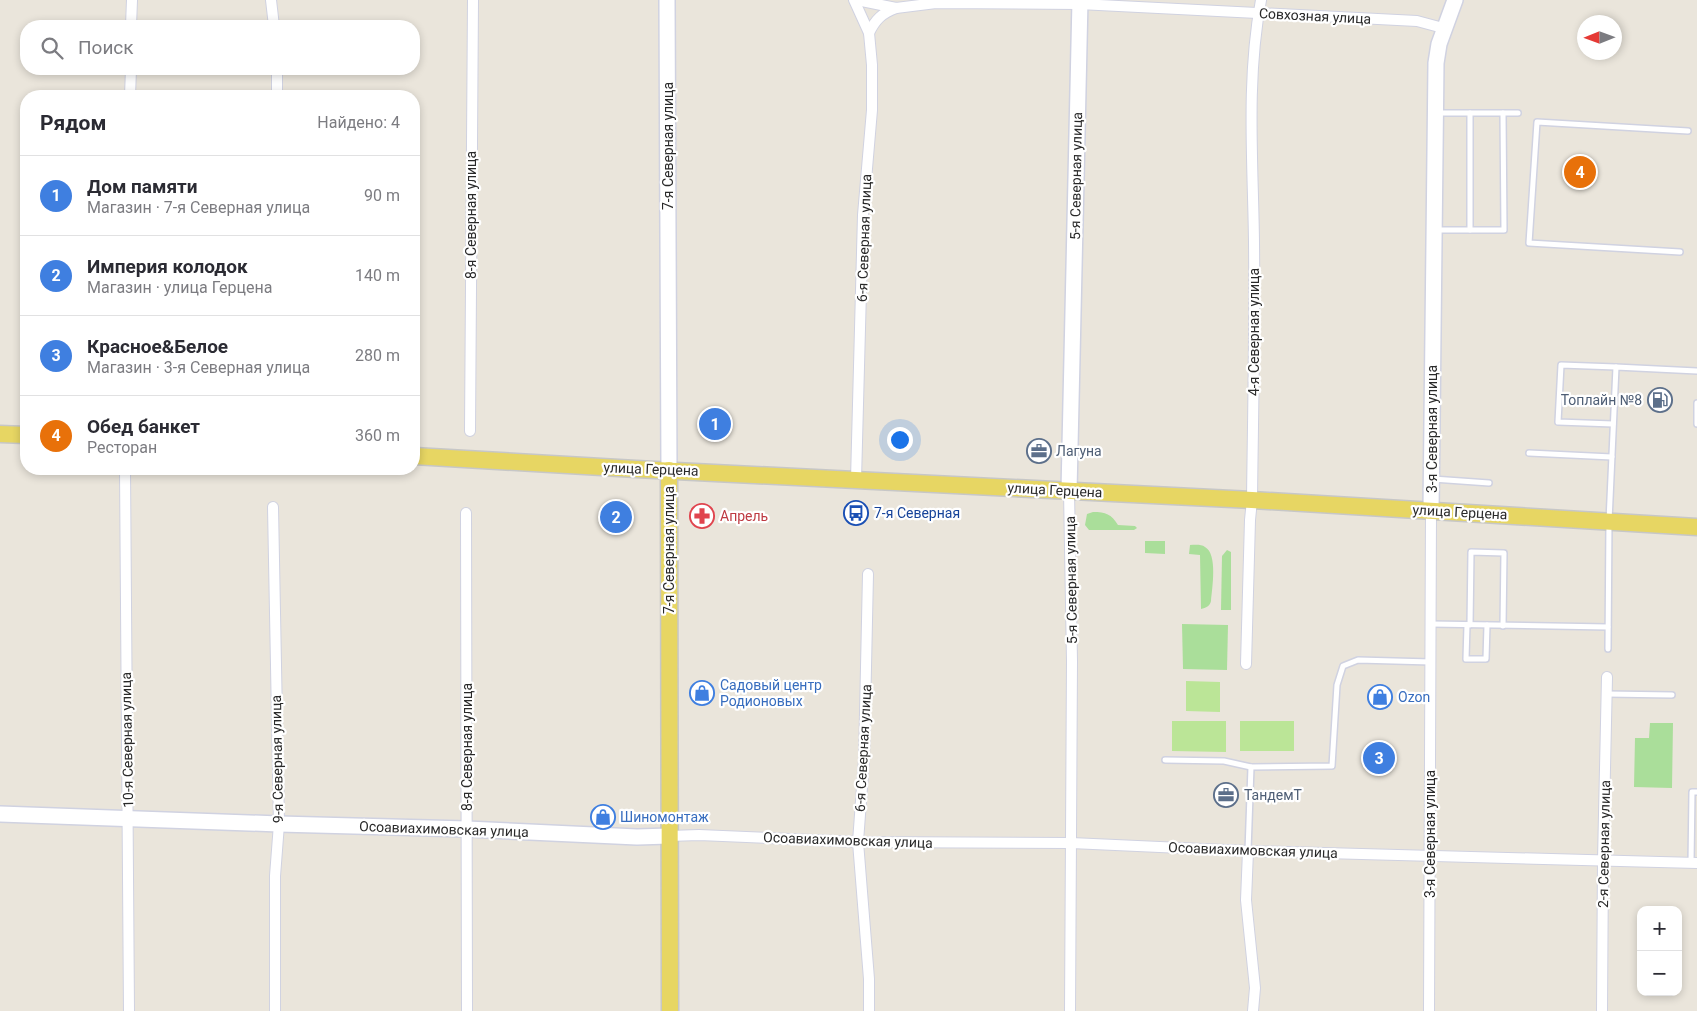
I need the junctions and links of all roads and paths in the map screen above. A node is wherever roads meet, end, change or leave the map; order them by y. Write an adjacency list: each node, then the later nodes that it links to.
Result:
1 (132, 0): 11 (street)
2 (272, 0): 12 (street)
3 (473, 0): 32 (street, 8-я Северная улица)
4 (667, 0): 38 (street, 7-я Северная улица)
5 (855, 0): 9 (street, Совхозная улица); 14 (street, 6-я Северная улица)
6 (1261, 0): 10 (street, 4-я Северная улица)
7 (1455, 0): 13 (street, 3-я Северная улица)
8 (1080, 2): 9 (street, Совхозная улица); 10 (street, Совхозная улица); 43 (street, 5-я Северная улица)
9 (896, 8): 14 (street)
10 (1258, 13): 13 (street, Совхозная улица); 44 (street, 4-я Северная улица)
11 (131, 20)
12 (274, 20)
13 (1444, 28): 19 (street, 3-я Северная улица)
14 (869, 33): 41 (street, 6-я Северная улица)
15 (131, 75): 17 (street)
16 (277, 75): 18 (street)
17 (130, 90)
18 (277, 90)
19 (1435, 113): 20 (lane); 24 (street, 3-я Северная улица)
20 (1470, 113): 21 (lane); 25 (lane)
21 (1503, 113): 22 (lane); 25 (lane)
22 (1518, 113)
23 (1688, 131): 26 (lane)
24 (1434, 230): 25 (lane); 40 (street, 3-я Северная улица)
25 (1470, 230)
26 (1680, 252)
27 (1616, 367): 28 (lane); 30 (lane); 30 (lane)
28 (1697, 371)
29 (1697, 402): 31 (lane)
30 (1613, 424): 37 (lane)
31 (1697, 424)
32 (470, 431)
33 (0, 434): 34 (main road)
34 (20, 435)
35 (1529, 454): 37 (lane)
36 (420, 456): 38 (main road, улица Герцена)
37 (1612, 457): 48 (lane)
38 (669, 470): 41 (main road, улица Герцена); 69 (main road, 7-я Северная улица)
39 (125, 475): 66 (street, 10-я Северная улица)
40 (1432, 479): 42 (lane); 46 (street, 3-я Северная улица)
41 (856, 480): 43 (main road, улица Герцена)
42 (1489, 483)
43 (1069, 491): 44 (main road, улица Герцена); 71 (street, 5-я Северная улица)
44 (1252, 500): 46 (main road, улица Герцена); 58 (street, 4-я Северная улица)
45 (273, 507): 67 (street, 9-я Северная улица)
46 (1432, 511): 48 (main road, улица Герцена); 51 (street, 3-я Северная улица)
47 (466, 514): 68 (street, 8-я Северная улица)
48 (1609, 521): 49 (main road, улица Герцена); 55 (lane)
49 (1697, 527)
50 (868, 574): 70 (street, 6-я Северная улица)
51 (1431, 624): 52 (lane); 57 (street, 3-я Северная улица)
52 (1468, 625): 53 (lane); 53 (lane); 54 (lane)
53 (1487, 625): 54 (lane)
54 (1503, 626): 55 (lane)
55 (1608, 627): 56 (lane)
56 (1608, 649)
57 (1431, 662): 63 (lane); 73 (street, 3-я Северная улица)
58 (1246, 664)
59 (1607, 677): 60 (street, 2-я Северная улица)
60 (1607, 694): 61 (lane); 74 (street, 2-я Северная улица)
61 (1672, 695)
62 (1165, 760): 63 (lane)
63 (1251, 767): 72 (lane)
64 (1697, 792): 75 (lane)
65 (0, 814): 66 (street, Осоавиахимовская улица)
66 (128, 818): 67 (street, Осоавиахимовская улица); 76 (street, 10-я Северная улица)
67 (279, 824): 68 (street, Осоавиахимовская улица); 77 (street, 9-я Северная улица)
68 (467, 829): 69 (street, Осоавиахимовская улица); 78 (street, 8-я Северная улица)
69 (670, 836): 70 (street, Осоавиахимовская улица); 79 (main road, 7-я Северная улица)
70 (858, 842): 71 (street, Осоавиахимовская улица); 80 (street, 6-я Северная улица)
71 (1072, 844): 72 (street, Осоавиахимовская улица); 81 (street, 5-я Северная улица)
72 (1248, 851): 73 (street, Осоавиахимовская улица); 82 (street)
73 (1430, 856): 74 (street, Осоавиахимовская улица); 83 (street, 3-я Северная улица)
74 (1603, 860): 75 (street, Осоавиахимовская улица); 84 (street, 2-я Северная улица)
75 (1694, 863)
76 (129, 1011)
77 (275, 1011)
78 (467, 1011)
79 (670, 1011)
80 (870, 1011)
81 (1070, 1011)
82 (1253, 1011)
83 (1429, 1011)
84 (1602, 1011)

